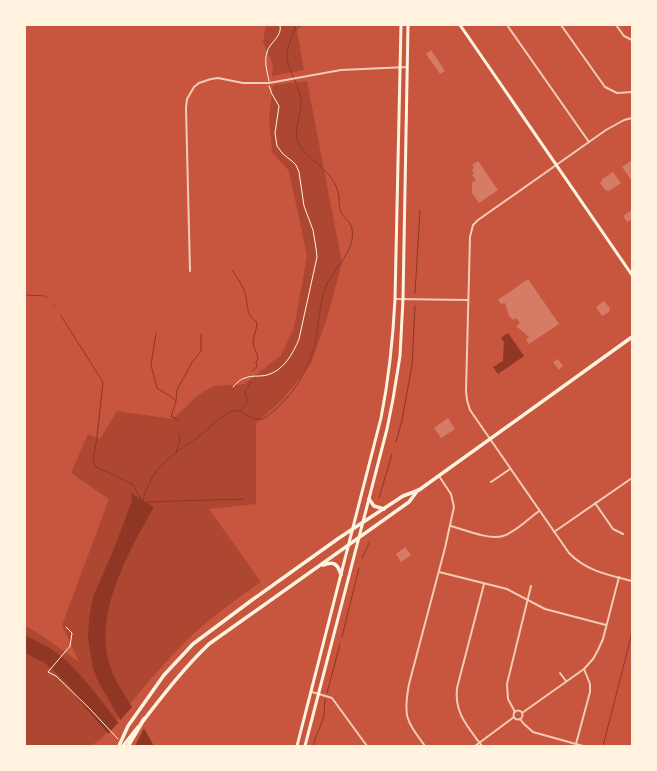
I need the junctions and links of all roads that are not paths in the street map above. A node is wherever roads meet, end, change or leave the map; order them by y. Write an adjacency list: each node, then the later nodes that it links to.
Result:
1 (401, 25): 8 (main road)
2 (408, 25): 9 (main road)
3 (460, 25): 15 (main road)
4 (507, 25): 12 (street)
5 (560, 25): 10 (street)
6 (616, 25): 7 (street)
7 (632, 40)
8 (400, 67): 9 (street); 13 (main road); 16 (street)
9 (408, 67): 14 (main road)
10 (632, 92)
11 (632, 118): 12 (street)
12 (588, 142): 15 (street)
13 (398, 164): 14 (main road); 18 (main road)
14 (406, 164): 19 (main road)
15 (556, 166): 17 (main road); 20 (street)
16 (190, 272)
17 (632, 275)
18 (395, 298): 19 (street); 34 (main road)
19 (403, 299): 20 (street); 28 (main road)
20 (468, 300): 22 (street)
21 (632, 337): 22 (main road)
22 (490, 438): 23 (street); 24 (main road)
23 (510, 469): 26 (street); 31 (street)
24 (438, 476): 27 (main road); 33 (street)
25 (632, 478): 29 (street)
26 (491, 482)
27 (419, 490): 30 (main road); 37 (main road)
28 (369, 499): 30 (main road); 32 (main road)
29 (595, 503): 35 (street); 36 (street)
30 (384, 509): 32 (main road)
31 (539, 511): 33 (street); 35 (street)
32 (363, 523): 34 (main road); 37 (main road)
33 (451, 526): 40 (street)
34 (353, 529): 38 (main road); 60 (main road)
35 (554, 532): 42 (street)
36 (623, 534)
37 (359, 537): 38 (main road); 52 (main road)
38 (349, 544): 39 (main road); 41 (main road)
39 (318, 567): 41 (main road); 57 (main road)
40 (439, 572): 44 (street); 66 (street)
41 (341, 575): 51 (main road)
42 (619, 577): 43 (street); 47 (street)
43 (632, 581)
44 (484, 583): 46 (street); 58 (street)
45 (531, 586): 46 (street)
46 (528, 599): 47 (street); 53 (street)
47 (606, 625): 48 (street)
48 (584, 669): 50 (street); 59 (street)
49 (560, 673): 50 (street)
50 (566, 681): 54 (street)
51 (311, 691): 52 (street); 63 (main road)
52 (318, 694): 64 (main road); 65 (street)
53 (515, 712): 54 (street); 55 (street)
54 (522, 713): 56 (street)
55 (514, 717): 56 (street); 58 (street)
56 (520, 719): 59 (street)
57 (144, 720): 61 (main road); 62 (highway)
58 (479, 743): 67 (street); 68 (street)
59 (576, 744): 69 (street)
60 (119, 746)
61 (123, 746)
62 (128, 746)
63 (297, 746)
64 (305, 746)
65 (367, 746)
66 (425, 746)
67 (475, 746)
68 (482, 746)
69 (583, 746)

